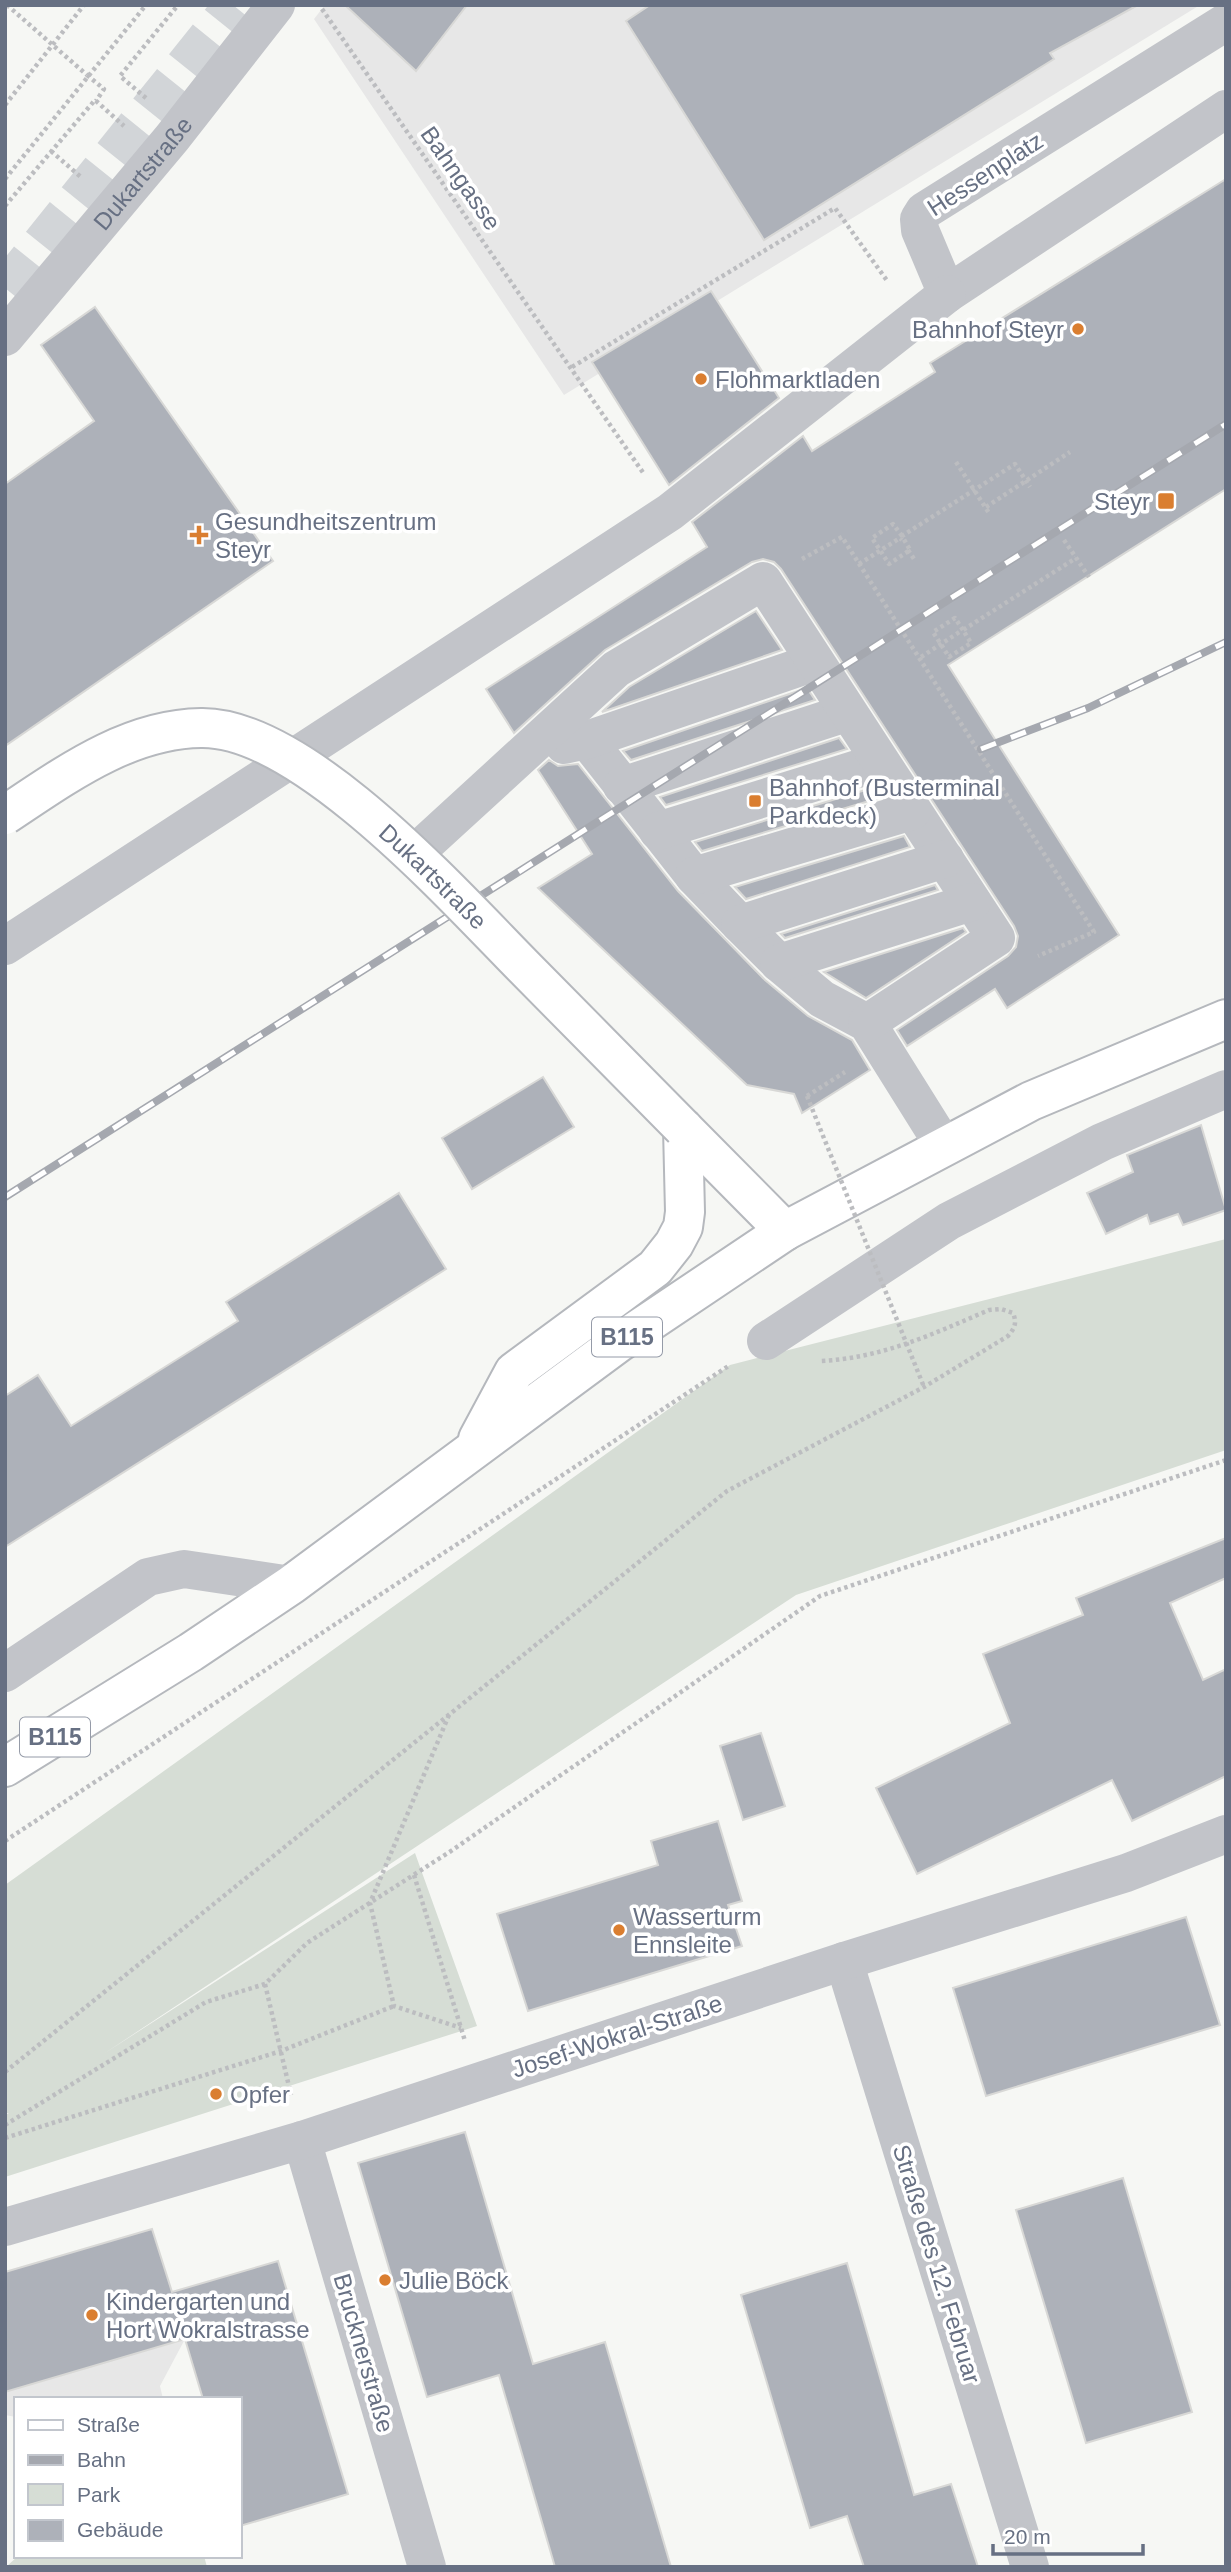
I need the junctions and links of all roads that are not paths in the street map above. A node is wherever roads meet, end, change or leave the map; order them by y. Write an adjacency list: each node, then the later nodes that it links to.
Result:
1 (276, 5): 5 (street, Dukartstraße)
2 (1226, 22): 4 (street, Hessenplatz)
3 (1226, 109): 4 (street)
4 (947, 294): 20 (street)
5 (5, 337)
6 (815, 662): 7 (street); 8 (street); 9 (street)
7 (846, 713): 10 (street); 11 (street)
8 (587, 740): 9 (street); 11 (street)
9 (524, 752): 15 (street)
10 (880, 762): 12 (street); 14 (street)
11 (622, 786): 14 (street)
12 (912, 811): 16 (street); 17 (street)
13 (5, 815): 15 (main road, Dukartstraße, bridge)
14 (658, 831): 17 (street)
15 (413, 855): 25 (main road, Dukartstraße, bridge)
16 (945, 859): 18 (street); 19 (street)
17 (694, 876): 19 (street)
18 (972, 902): 21 (street); 23 (street)
19 (740, 924): 21 (street)
20 (5, 946)
21 (779, 963): 23 (street)
22 (1226, 1019): 26 (main road, B115)
23 (867, 1023): 26 (street)
24 (1226, 1089): 28 (street)
25 (683, 1128): 27 (main road, Dukartstraße); 29 (main road)
26 (944, 1146): 27 (main road, B115)
27 (785, 1231): 29 (main road, B115)
28 (766, 1341)
29 (472, 1450): 30 (main road, B115)
30 (291, 1585): 31 (street); 32 (main road, B115)
31 (5, 1672)
32 (5, 1767)
33 (1226, 1834): 34 (street, Josef-Wokral-Straße)
34 (844, 1961): 35 (street, Josef-Wokral-Straße); 38 (street, Straße des 12. Februar)
35 (302, 2140): 36 (street, Josef-Wokral-Straße); 37 (street, Brucknerstraße)
36 (5, 2227)
37 (427, 2567)
38 (1030, 2567)

